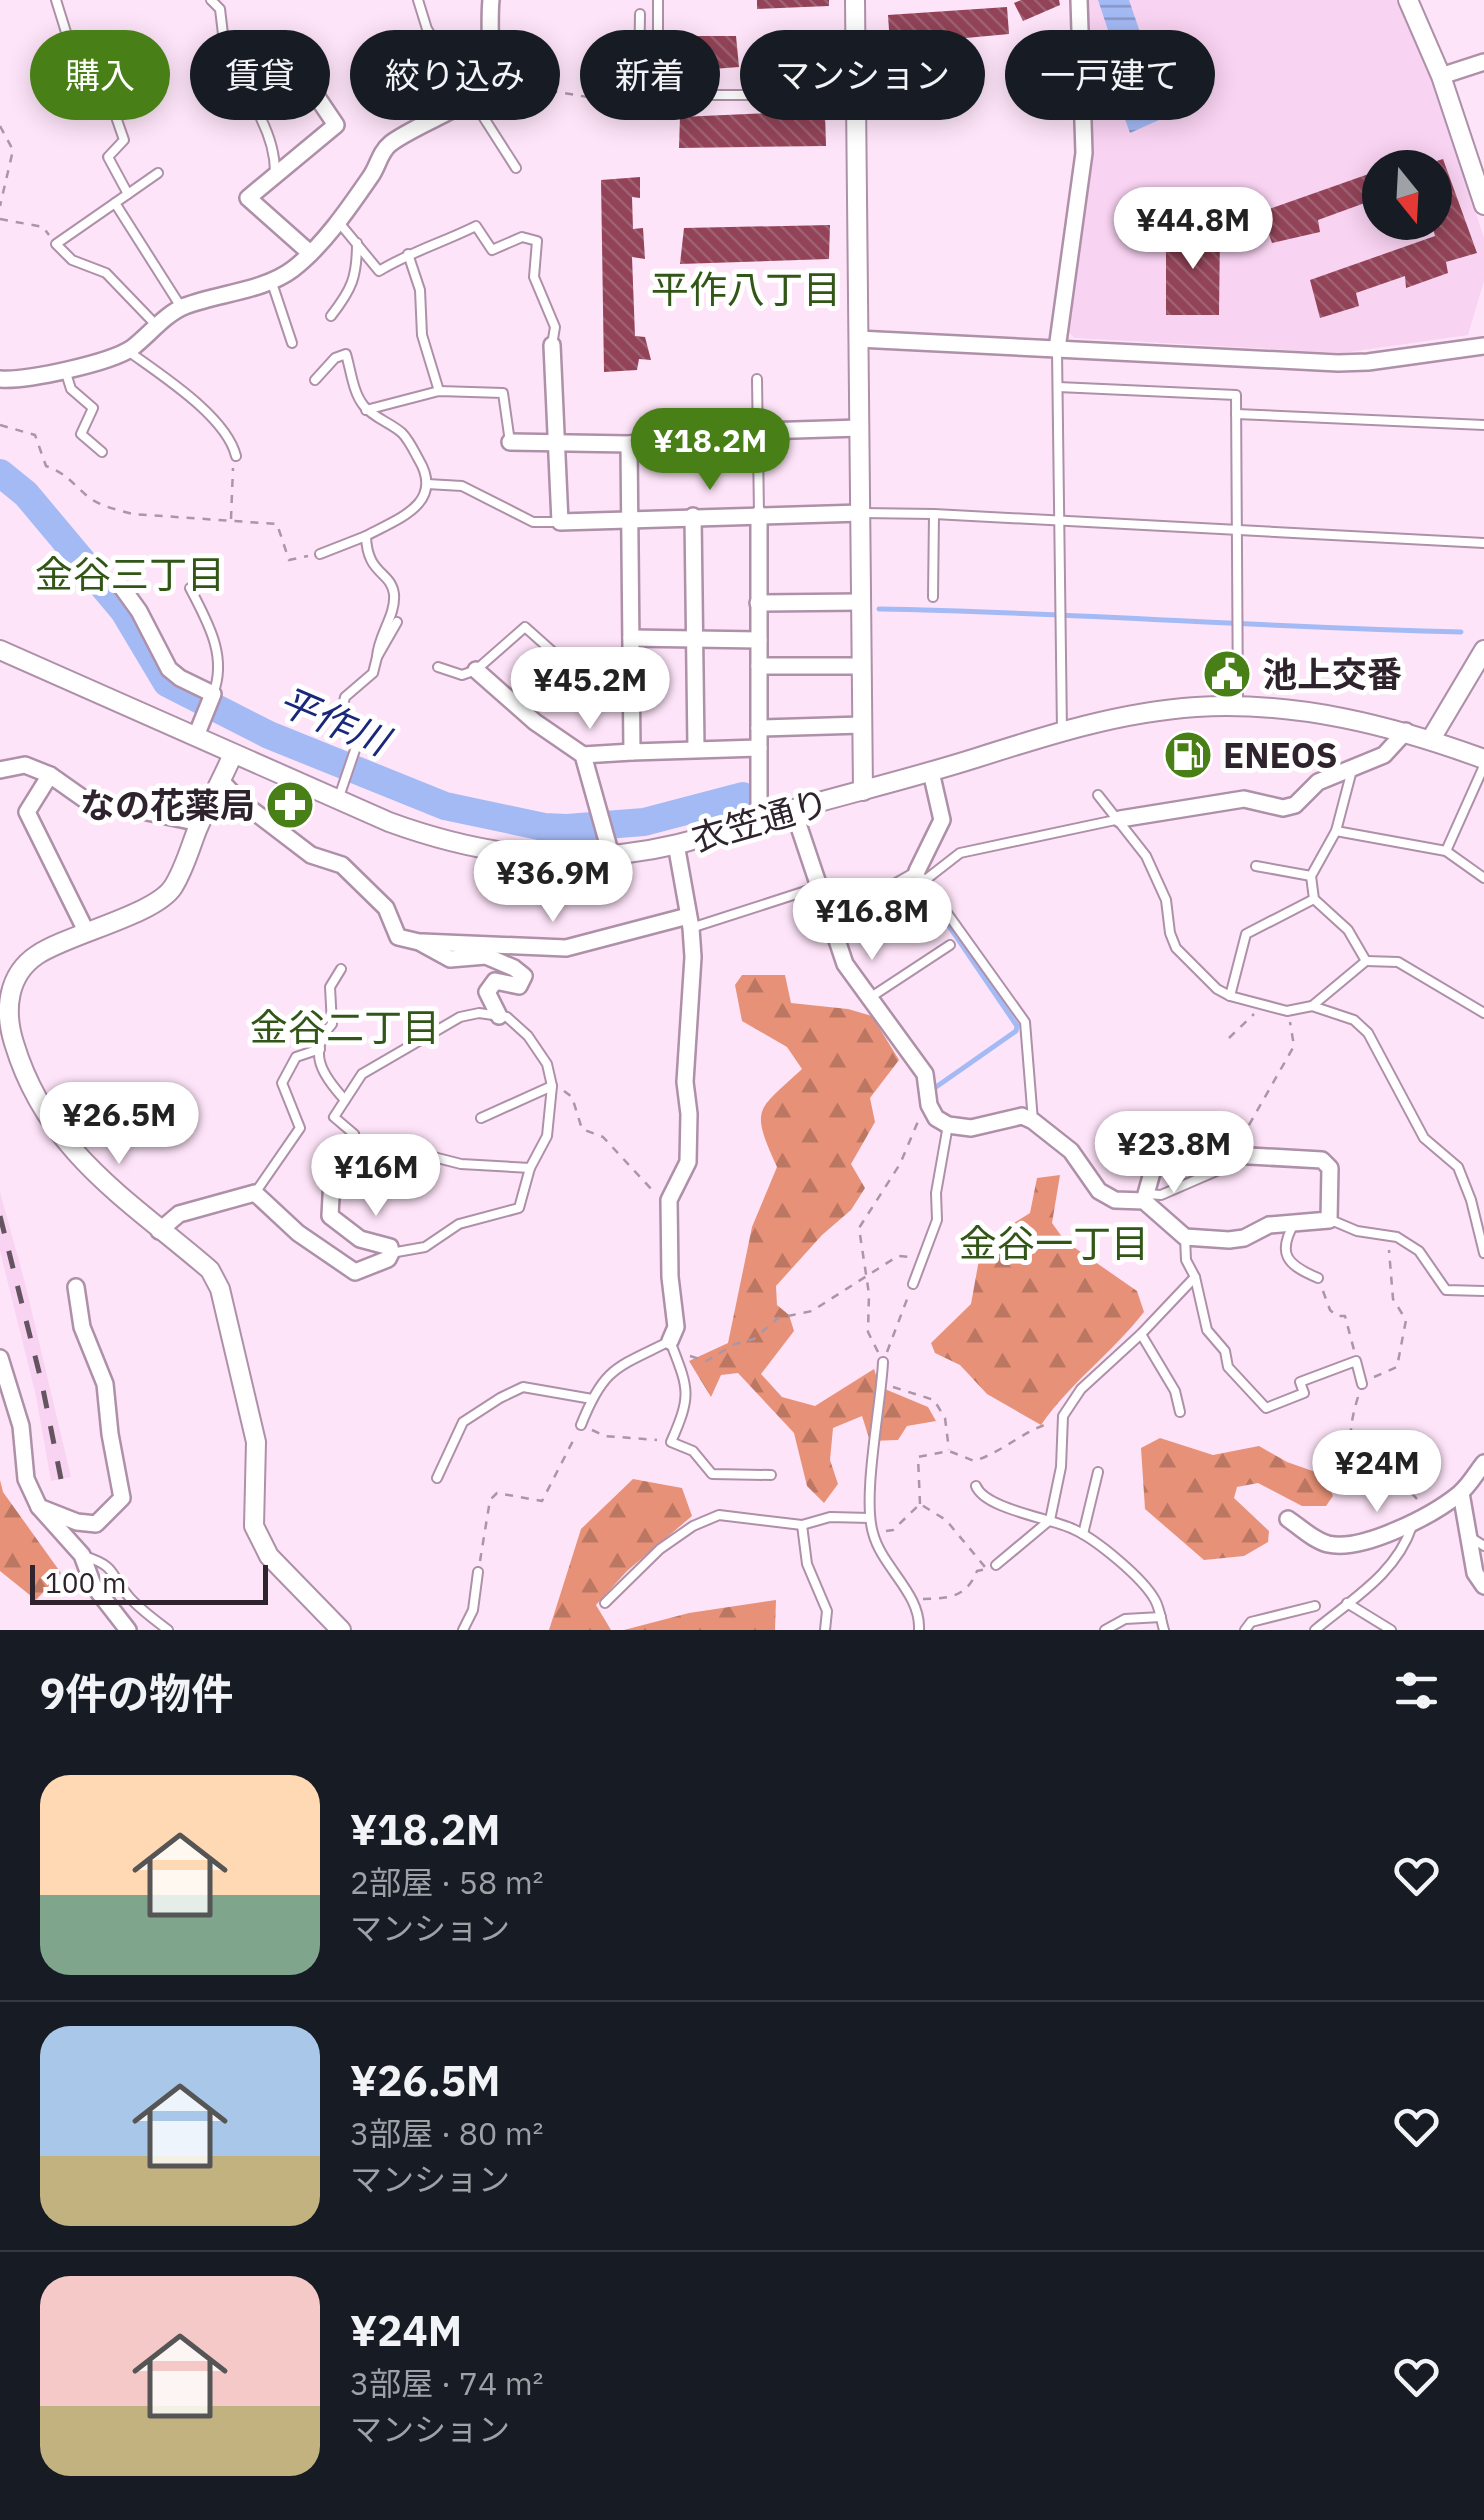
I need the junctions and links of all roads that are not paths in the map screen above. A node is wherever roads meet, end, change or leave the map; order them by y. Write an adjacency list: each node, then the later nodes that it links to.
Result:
1 (56, 0): 10 (lane)
2 (211, 0): 25 (lane)
3 (418, 0): 11 (lane)
4 (491, 0): 12 (street)
5 (658, 0): 14 (lane)
6 (855, 0): 15 (street)
7 (1079, 0): 41 (street)
8 (1408, 0): 17 (street)
9 (640, 14): 13 (lane)
10 (65, 30)
11 (430, 30)
12 (490, 30)
13 (640, 30)
14 (658, 30)
15 (856, 30)
16 (1484, 62): 17 (street)
17 (1441, 76): 28 (street)
18 (330, 116): 25 (street)
19 (117, 120): 26 (lane)
20 (428, 120): 29 (street)
21 (492, 120): 23 (lane)
22 (857, 120): 37 (street)
23 (516, 168)
24 (158, 173): 26 (lane)
25 (275, 177): 31 (street)
26 (128, 194): 27 (lane)
27 (115, 203): 34 (lane); 36 (lane)
28 (1484, 205)
29 (336, 220): 30 (lane); 31 (street)
30 (357, 242): 32 (lane); 35 (lane)
31 (310, 253): 33 (street)
32 (408, 254): 39 (lane); 48 (lane)
33 (271, 280): 34 (street); 38 (lane)
34 (181, 307): 36 (street)
35 (331, 316)
36 (158, 326): 42 (street)
37 (858, 339): 41 (street); 52 (street)
38 (292, 342)
39 (552, 345): 55 (street)
40 (1484, 346): 41 (street)
41 (1057, 348): 47 (lane)
42 (128, 351): 43 (street); 58 (lane)
43 (66, 370): 44 (street); 57 (lane)
44 (0, 380)
45 (315, 380): 49 (lane)
46 (757, 380): 53 (lane)
47 (1058, 387): 50 (lane); 65 (lane)
48 (439, 391): 49 (lane); 54 (lane)
49 (366, 410): 59 (lane)
50 (1236, 414): 51 (lane); 67 (lane)
51 (1484, 425)
52 (860, 428): 53 (street); 61 (street)
53 (758, 431): 56 (street); 60 (lane)
54 (510, 442): 55 (street)
55 (557, 442): 56 (street); 66 (street)
56 (628, 444): 64 (street)
57 (102, 452)
58 (236, 456)
59 (427, 484): 66 (lane); 68 (lane)
60 (759, 514): 61 (street); 63 (street); 75 (street)
61 (861, 514): 62 (lane); 74 (street)
62 (934, 514): 65 (lane); 73 (lane)
63 (693, 516): 64 (street); 78 (street)
64 (630, 519): 66 (street); 77 (street)
65 (1059, 521): 67 (lane); 92 (lane)
66 (560, 522)
67 (1237, 530): 69 (lane); 88 (lane)
68 (366, 536): 70 (lane); 82 (lane)
69 (1484, 544)
70 (320, 554)
71 (118, 582): 87 (street)
72 (190, 588): 87 (lane)
73 (933, 597)
74 (861, 602): 75 (street); 85 (street)
75 (758, 604): 79 (street)
76 (397, 622): 82 (lane)
77 (631, 638): 78 (street); 98 (street)
78 (696, 639): 79 (street); 97 (street)
79 (758, 640): 84 (street)
80 (0, 650): 94 (street, 衣笠通り)
81 (1484, 650): 95 (street)
82 (377, 657): 109 (lane)
83 (438, 666): 86 (lane)
84 (759, 666): 85 (street); 91 (street)
85 (862, 666): 90 (street)
86 (476, 670): 89 (street); 89 (lane)
87 (213, 694): 94 (street)
88 (1238, 706): 92 (street, 衣笠通り); 93 (street, 衣笠通り)
89 (525, 713): 100 (street)
90 (862, 725): 91 (street); 107 (street)
91 (759, 728): 96 (street)
92 (1062, 731): 104 (street, 衣笠通り)
93 (1406, 731): 95 (street, 衣笠通り); 102 (street)
94 (196, 736): 99 (street, 衣笠通り)
95 (1431, 739): 101 (street, 衣笠通り)
96 (759, 748): 97 (street); 112 (street)
97 (696, 750): 98 (street)
98 (632, 752): 100 (street)
99 (232, 754): 106 (street); 109 (street, 衣笠通り)
100 (584, 755): 117 (street)
101 (1484, 762): 116 (lane)
102 (1352, 769): 111 (street); 114 (lane)
103 (0, 770): 105 (street)
104 (931, 772): 107 (street, 衣笠通り); 119 (street)
105 (50, 775): 113 (street); 126 (street)
106 (221, 781): 113 (street); 127 (street)
107 (863, 790): 110 (street, 衣笠通り)
108 (1098, 795): 111 (lane)
109 (338, 800): 117 (street, 衣笠通り)
110 (793, 809): 112 (street, 衣笠通り); 122 (street)
111 (1120, 819): 119 (lane); 133 (lane)
112 (758, 820): 115 (street, 衣笠通り)
113 (200, 823): 126 (street)
114 (1336, 831): 116 (lane); 120 (lane)
115 (676, 844): 117 (street, 衣笠通り); 125 (street)
116 (1446, 850): 121 (lane)
117 (611, 855)
118 (1256, 866): 120 (lane)
119 (921, 876): 124 (lane); 141 (lane)
120 (1311, 876): 123 (lane)
121 (1484, 878)
122 (818, 888): 124 (street); 125 (lane)
123 (1314, 899): 129 (lane); 133 (lane)
124 (829, 921): 132 (street)
125 (690, 922): 127 (street); 162 (street)
126 (86, 933): 131 (street)
127 (419, 942): 136 (street)
128 (950, 945): 132 (lane)
129 (1366, 961): 134 (lane); 135 (lane)
130 (341, 970): 137 (lane)
131 (6, 988): 152 (street)
132 (871, 996): 142 (street)
133 (1230, 996): 134 (lane)
134 (1312, 1006): 155 (lane)
135 (1484, 1013)
136 (499, 1016): 138 (lane); 139 (lane)
137 (320, 1049): 139 (lane); 148 (lane)
138 (552, 1086): 140 (lane); 146 (lane)
139 (345, 1100): 147 (lane)
140 (481, 1118)
141 (1033, 1122): 142 (street); 149 (street)
142 (948, 1125): 158 (lane)
143 (1164, 1130): 149 (street)
144 (406, 1150): 146 (lane)
145 (1232, 1155): 149 (lane); 150 (street)
146 (530, 1168): 154 (lane)
147 (332, 1178): 154 (street)
148 (255, 1194): 152 (street); 154 (street)
149 (1145, 1198): 153 (street)
150 (1329, 1220): 151 (street); 160 (lane)
151 (1295, 1222): 153 (street); 157 (lane)
152 (159, 1231): 193 (street)
153 (1185, 1237): 156 (lane)
154 (392, 1253)
155 (1484, 1254)
156 (1195, 1277): 161 (lane); 165 (lane)
157 (1318, 1278)
158 (913, 1284)
159 (76, 1287): 175 (street)
160 (1484, 1291)
161 (1141, 1334): 167 (lane); 179 (lane)
162 (670, 1341): 166 (lane); 171 (lane)
163 (0, 1358): 175 (street)
164 (883, 1362): 177 (lane)
165 (1362, 1384)
166 (592, 1399): 168 (lane); 172 (lane)
167 (1180, 1412)
168 (581, 1426)
169 (1484, 1463): 174 (street)
170 (1098, 1472): 181 (lane)
171 (771, 1475)
172 (437, 1478)
173 (976, 1486): 179 (lane)
174 (1460, 1493): 176 (street); 182 (street)
175 (38, 1507): 183 (street)
176 (1421, 1516): 178 (street); 188 (lane)
177 (870, 1518): 180 (lane); 196 (lane)
178 (1288, 1518)
179 (1050, 1520): 181 (lane); 184 (lane)
180 (802, 1525): 187 (lane); 195 (lane)
181 (1083, 1534): 190 (lane)
182 (1477, 1541): 186 (street)
183 (82, 1555): 191 (street); 192 (lane)
184 (996, 1565)
185 (478, 1572): 194 (lane)
186 (1484, 1586)
187 (605, 1603)
188 (1347, 1604): 200 (lane); 201 (lane)
189 (1314, 1606): 199 (lane)
190 (1161, 1617): 197 (lane); 198 (lane)
191 (128, 1630)
192 (168, 1630)
193 (341, 1630)
194 (462, 1630)
195 (825, 1630)
196 (919, 1630)
197 (1104, 1630)
198 (1164, 1630)
199 (1245, 1630)
200 (1314, 1630)
201 (1392, 1630)

